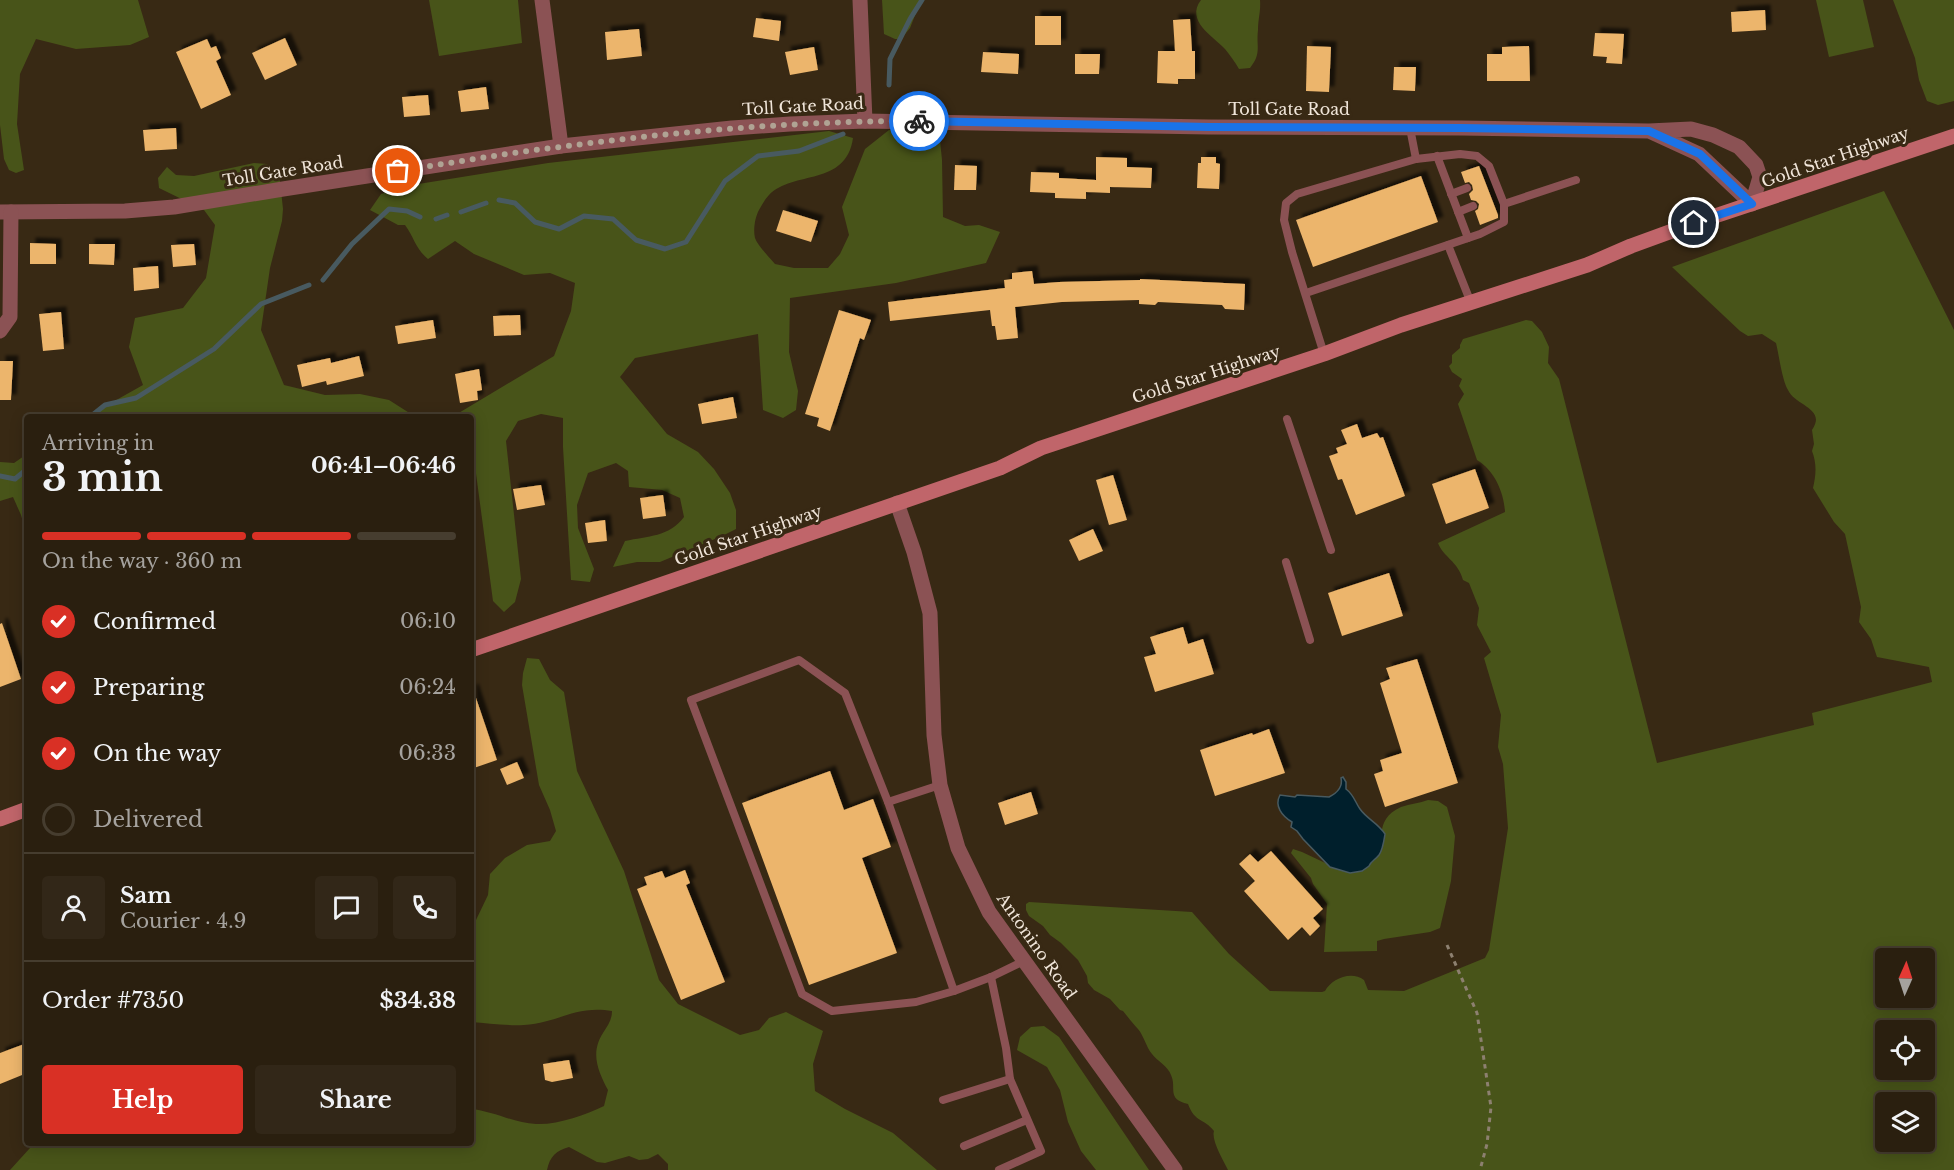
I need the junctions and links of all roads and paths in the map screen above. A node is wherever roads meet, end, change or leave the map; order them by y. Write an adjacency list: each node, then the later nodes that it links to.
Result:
1 (542, 0): 7 (street)
2 (860, 0): 3 (street)
3 (865, 121): 4 (street, Toll Gate Road); 7 (street, Toll Gate Road)
4 (1410, 128): 5 (street, Toll Gate Road); 9 (lane)
5 (1649, 131): 16 (street, Toll Gate Road); 16 (street, Toll Gate Road)
6 (1954, 136): 16 (main road, Gold Star Highway)
7 (561, 146): 18 (street, Toll Gate Road)
8 (1437, 156): 9 (lane); 12 (lane); 13 (lane)
9 (1416, 159): 22 (lane)
10 (1576, 180): 15 (lane)
11 (1467, 188): 12 (lane)
12 (1451, 194): 19 (lane)
13 (1501, 196): 14 (lane); 15 (lane)
14 (1492, 199)
15 (1504, 204): 20 (lane)
16 (1752, 204): 23 (main road, Gold Star Highway)
17 (1473, 206): 19 (lane)
18 (5, 212): 24 (street)
19 (1458, 212): 20 (lane)
20 (1468, 238): 21 (lane)
21 (1448, 245): 22 (lane); 23 (lane)
22 (1306, 293): 25 (lane)
23 (1471, 303): 25 (main road, Gold Star Highway)
24 (0, 331)
25 (1324, 354): 27 (main road, Gold Star Highway)
26 (1287, 419): 28 (lane)
27 (897, 503): 31 (main road, Gold Star Highway); 32 (street, Antonino Road)
28 (1331, 550)
29 (1286, 562): 30 (lane)
30 (1310, 640)
31 (474, 649)
32 (940, 785): 33 (lane); 37 (street, Antonino Road)
33 (888, 802): 39 (lane); 39 (lane)
34 (24, 810): 35 (main road)
35 (0, 819)
36 (1447, 945): 46 (path)
37 (1024, 961): 38 (lane); 45 (street, Antonino Road)
38 (991, 977): 39 (lane); 40 (lane)
39 (954, 991)
40 (1010, 1079): 41 (lane); 42 (lane)
41 (943, 1100)
42 (1028, 1120): 43 (lane); 44 (lane)
43 (964, 1146)
44 (999, 1170)
45 (1174, 1170)
46 (1480, 1170)

